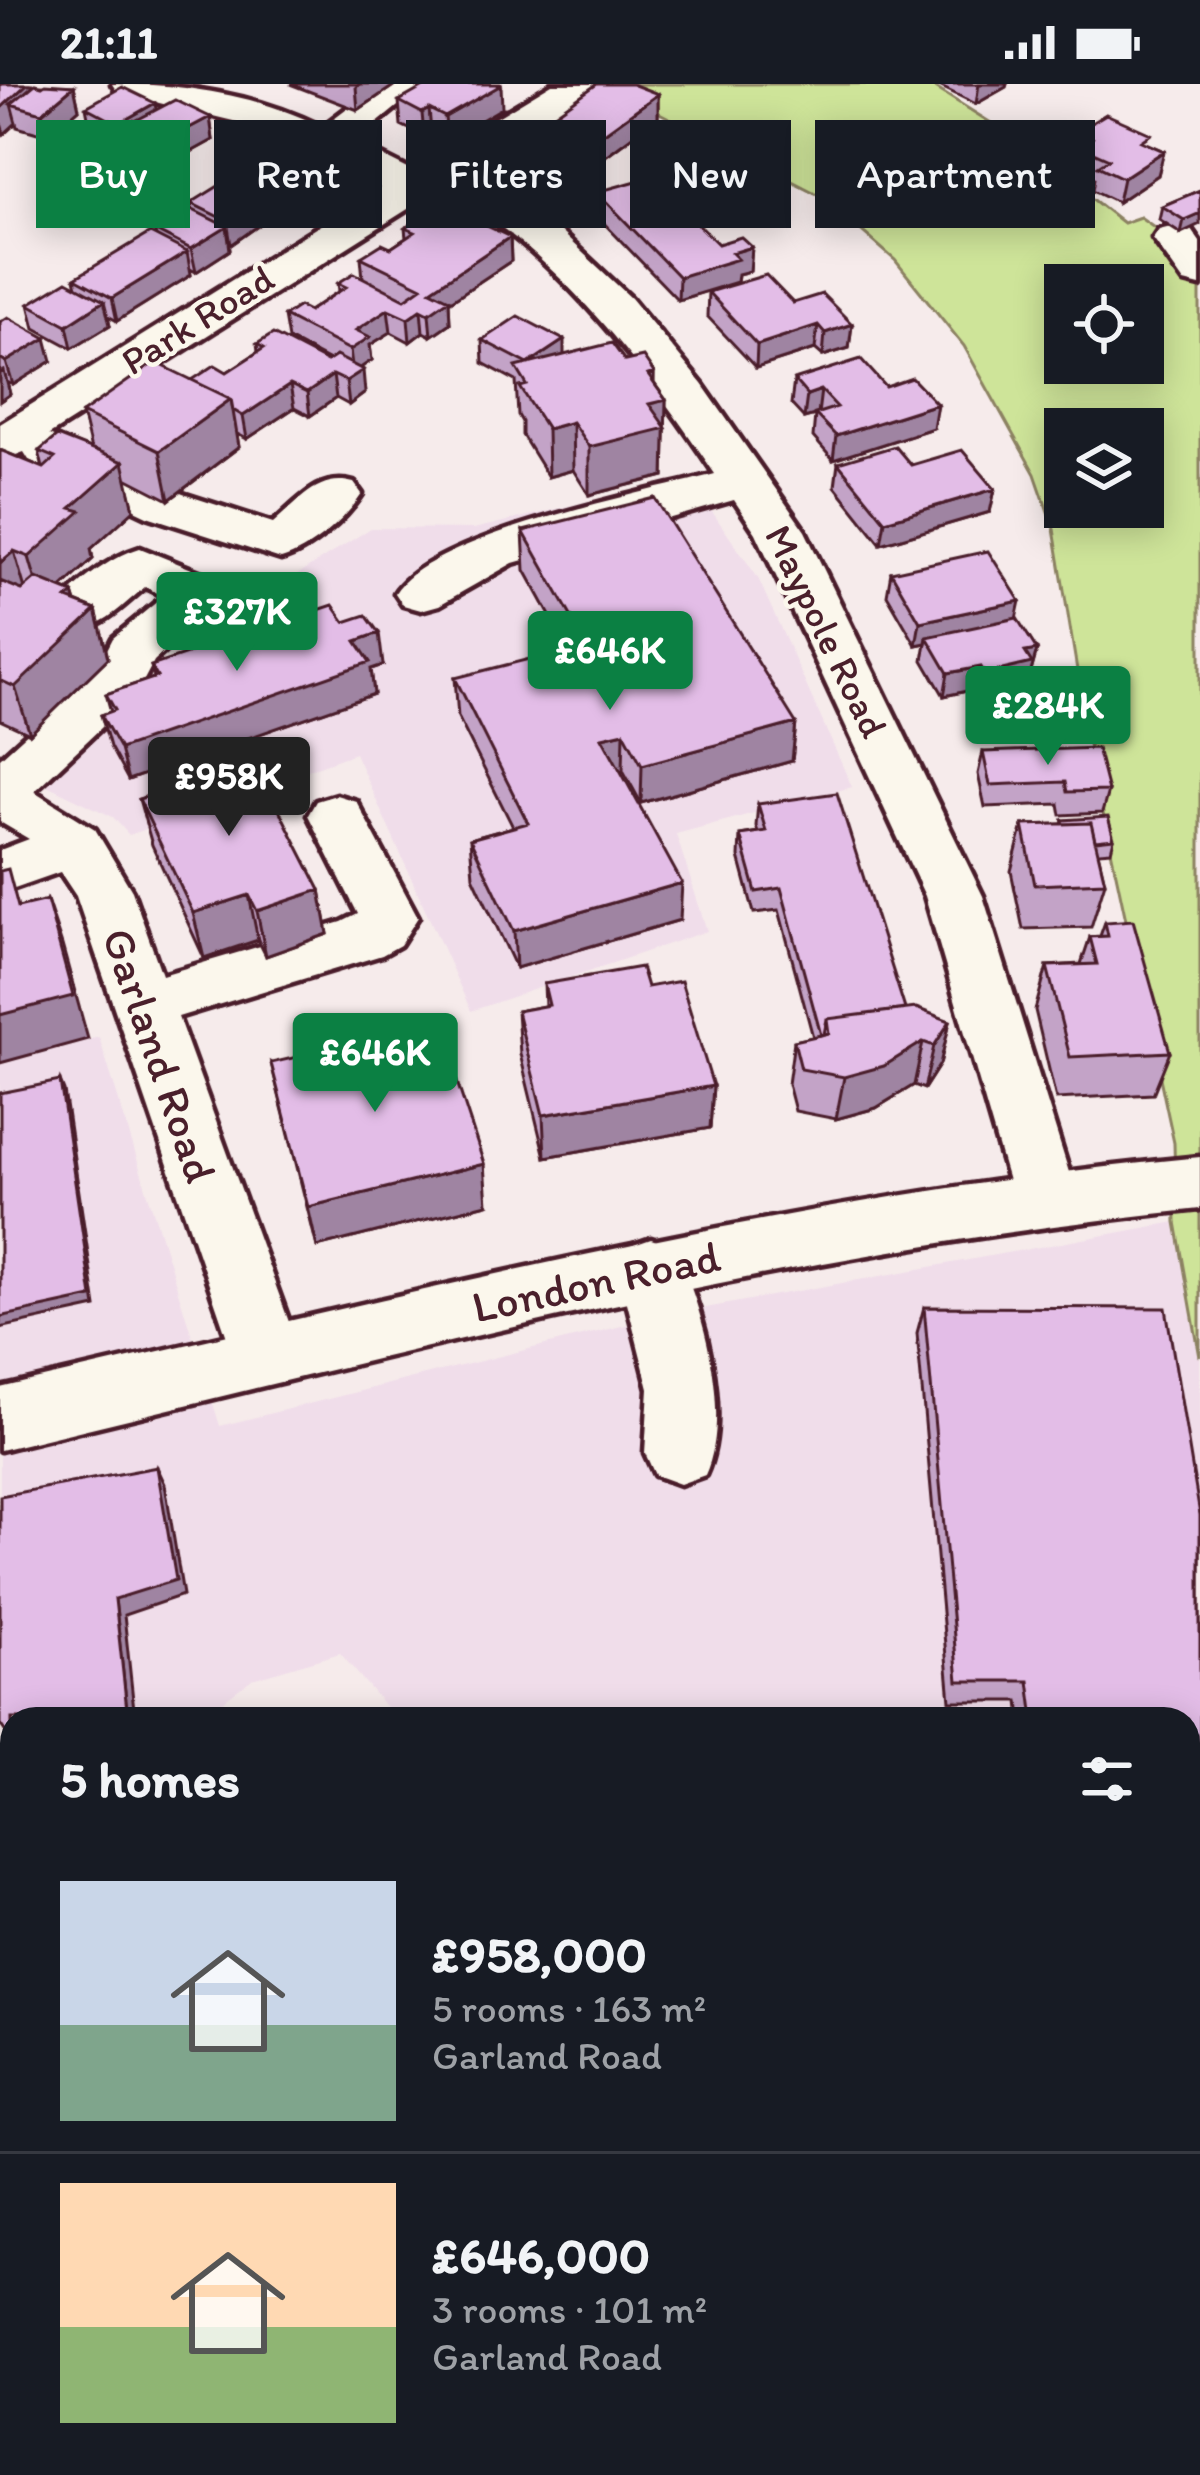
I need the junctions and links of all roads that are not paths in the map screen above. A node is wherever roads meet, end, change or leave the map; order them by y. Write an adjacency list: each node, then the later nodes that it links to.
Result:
1 (132, 84): 4 (main road, Maypole Road)
2 (405, 84): 5 (main road)
3 (581, 84): 6 (main road, Park Road)
4 (276, 120)
5 (357, 120)
6 (522, 120)
7 (406, 191): 9 (main road, Park Road)
8 (528, 228): 10 (main road, Maypole Road)
9 (8, 440): 11 (main road)
10 (736, 466): 12 (main road); 13 (main road); 21 (main road, Maypole Road)
11 (337, 494)
12 (542, 494)
13 (421, 593)
14 (79, 614): 15 (main road)
15 (0, 794): 17 (main road, Garland Road)
16 (336, 815): 19 (main road)
17 (75, 844): 18 (main road); 19 (main road, Garland Road)
18 (0, 872)
19 (142, 1004): 23 (main road, Garland Road)
20 (1194, 1184): 21 (main road, London Road)
21 (1045, 1198): 22 (main road, London Road)
22 (651, 1268): 23 (main road, London Road); 25 (main road)
23 (267, 1354): 24 (main road, London Road)
24 (0, 1419)
25 (680, 1453)

